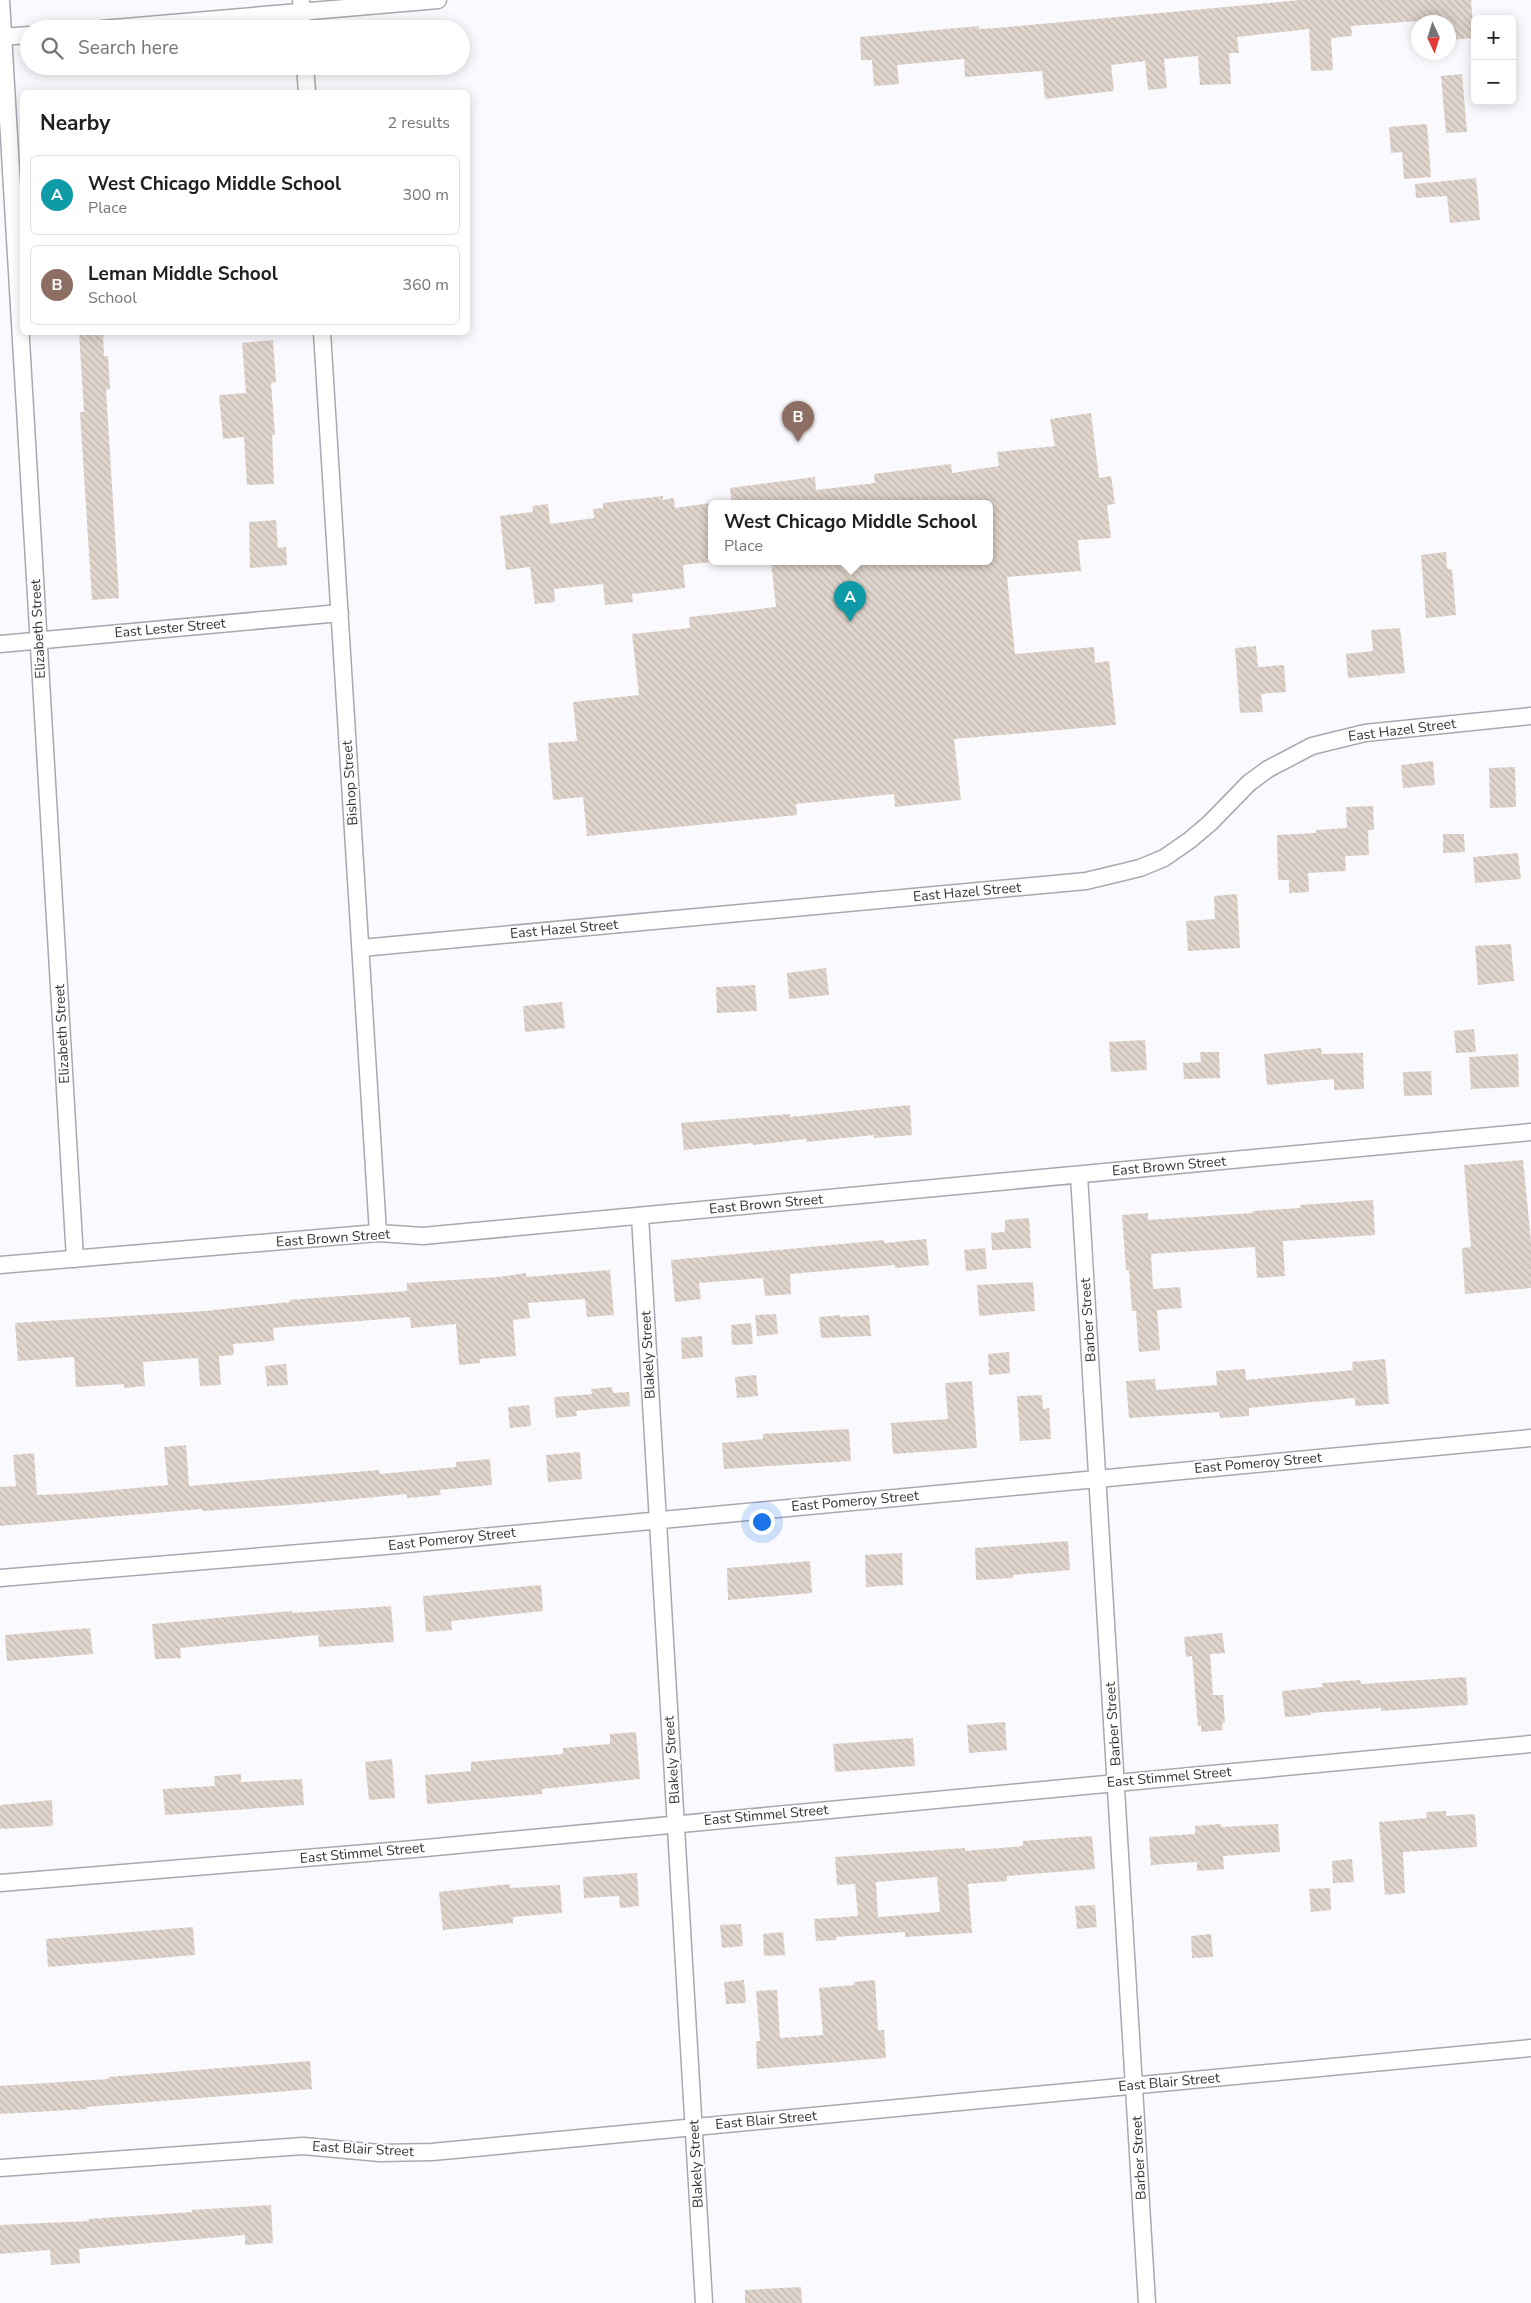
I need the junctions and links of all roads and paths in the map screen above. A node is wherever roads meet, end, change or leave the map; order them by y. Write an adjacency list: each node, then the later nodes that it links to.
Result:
1 (1, 0): 7 (street, Elizabeth Street)
2 (438, 0): 3 (street)
3 (302, 6): 4 (street); 5 (street)
4 (180, 20)
5 (303, 20)
6 (20, 36): 7 (street)
7 (2, 37): 10 (street, Elizabeth Street)
8 (306, 75): 9 (street)
9 (307, 90)
10 (20, 330)
11 (20, 335): 14 (street, Elizabeth Street)
12 (322, 335): 13 (street, Bishop Street)
13 (340, 613): 14 (street, East Lester Street); 17 (street, Bishop Street)
14 (39, 640): 15 (street, East Lester Street); 22 (street, Elizabeth Street)
15 (0, 644)
16 (1531, 716): 17 (street, East Hazel Street)
17 (360, 948): 21 (street, Bishop Street)
18 (1531, 1132): 19 (street, East Brown Street)
19 (1079, 1175): 20 (street, East Brown Street); 25 (street, Barber Street)
20 (640, 1216): 21 (street, East Brown Street); 26 (street, Blakely Street)
21 (378, 1233): 22 (street, East Brown Street)
22 (75, 1259): 23 (street, East Brown Street)
23 (0, 1265)
24 (1531, 1438): 25 (street, East Pomeroy Street)
25 (1097, 1478): 26 (street, East Pomeroy Street); 29 (street, Barber Street)
26 (658, 1520): 27 (street, East Pomeroy Street); 30 (street, Blakely Street)
27 (0, 1578)
28 (1531, 1744): 29 (street, East Stimmel Street)
29 (1117, 1782): 30 (street, East Stimmel Street); 33 (street, Barber Street)
30 (677, 1824): 31 (street, East Stimmel Street); 34 (street, Blakely Street)
31 (0, 1883)
32 (1531, 2048): 33 (street, East Blair Street)
33 (1134, 2086): 34 (street, East Blair Street); 37 (street, Barber Street)
34 (694, 2127): 35 (street, East Blair Street); 36 (street, Blakely Street)
35 (0, 2168)
36 (704, 2303)
37 (1148, 2303)

